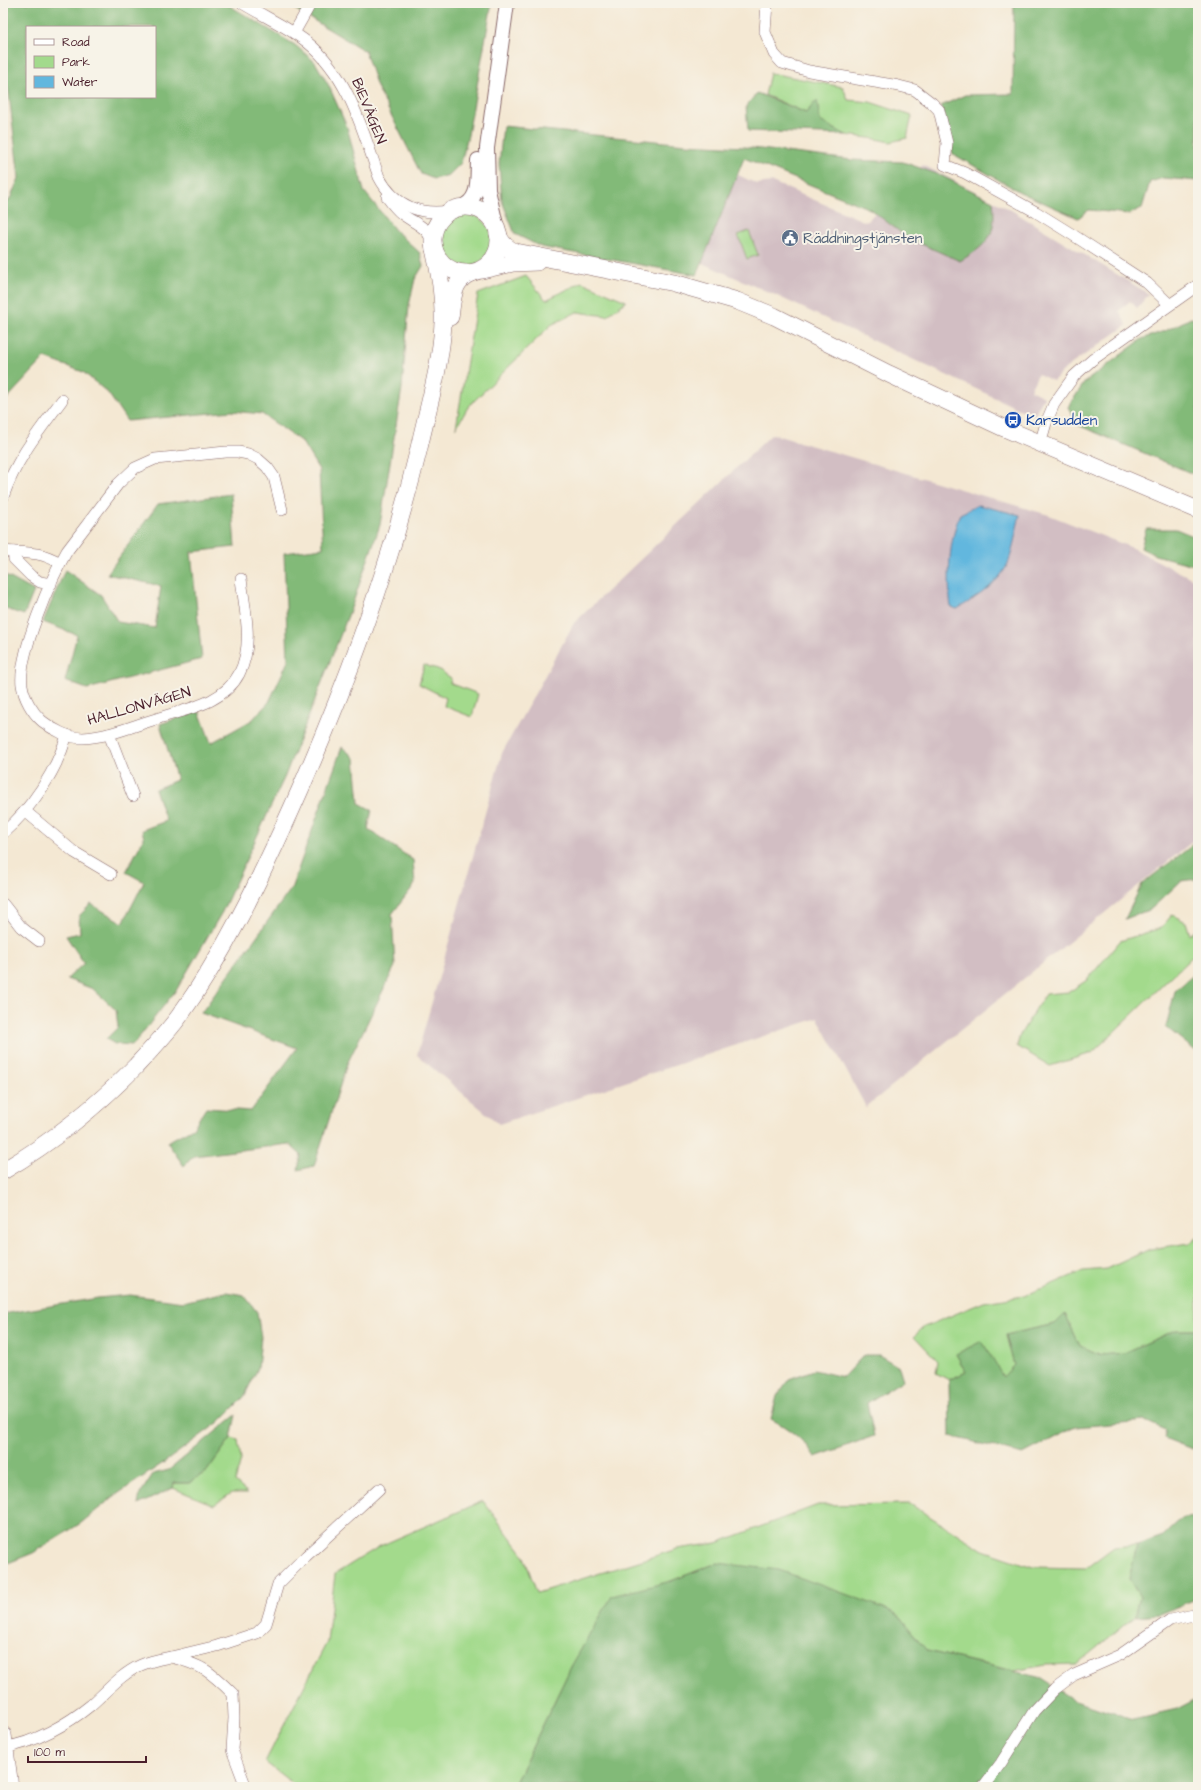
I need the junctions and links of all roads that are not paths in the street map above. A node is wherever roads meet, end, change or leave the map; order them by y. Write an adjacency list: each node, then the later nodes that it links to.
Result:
1 (242, 3): 6 (street, BIEVÄGEN)
2 (311, 3): 6 (street)
3 (500, 3): 8 (main road)
4 (507, 3): 9 (main road)
5 (767, 3): 14 (street)
6 (294, 33): 7 (street, BIEVÄGEN)
7 (382, 182): 8 (street, BIEVÄGEN); 10 (street, BIEVÄGEN)
8 (456, 209): 9 (highway); 10 (highway)
9 (498, 231): 11 (highway); 12 (highway)
10 (433, 247): 12 (highway); 15 (highway)
11 (561, 260): 12 (highway); 17 (highway)
12 (474, 272): 15 (highway)
13 (1198, 285): 14 (street)
14 (1169, 304): 17 (street)
15 (438, 369): 33 (highway)
16 (62, 400): 18 (street)
17 (1040, 444): 20 (highway)
18 (3, 496)
19 (282, 510): 22 (street, HALLONVÄGEN)
20 (1198, 510)
21 (8, 552): 22 (street); 24 (street)
22 (60, 563): 24 (street, HALLONVÄGEN)
23 (241, 579): 25 (street, HALLONVÄGEN)
24 (51, 584): 26 (street, HALLONVÄGEN)
25 (109, 734): 26 (street, HALLONVÄGEN); 27 (street)
26 (67, 735): 28 (street)
27 (133, 796)
28 (25, 811): 29 (street); 30 (street)
29 (3, 833)
30 (111, 874)
31 (3, 904): 32 (street)
32 (39, 941)
33 (3, 1171)
34 (379, 1489): 36 (street)
35 (1198, 1614): 40 (street)
36 (170, 1657): 37 (street); 39 (street)
37 (4, 1743): 38 (highway)
38 (10, 1787)
39 (246, 1787)
40 (983, 1787)

